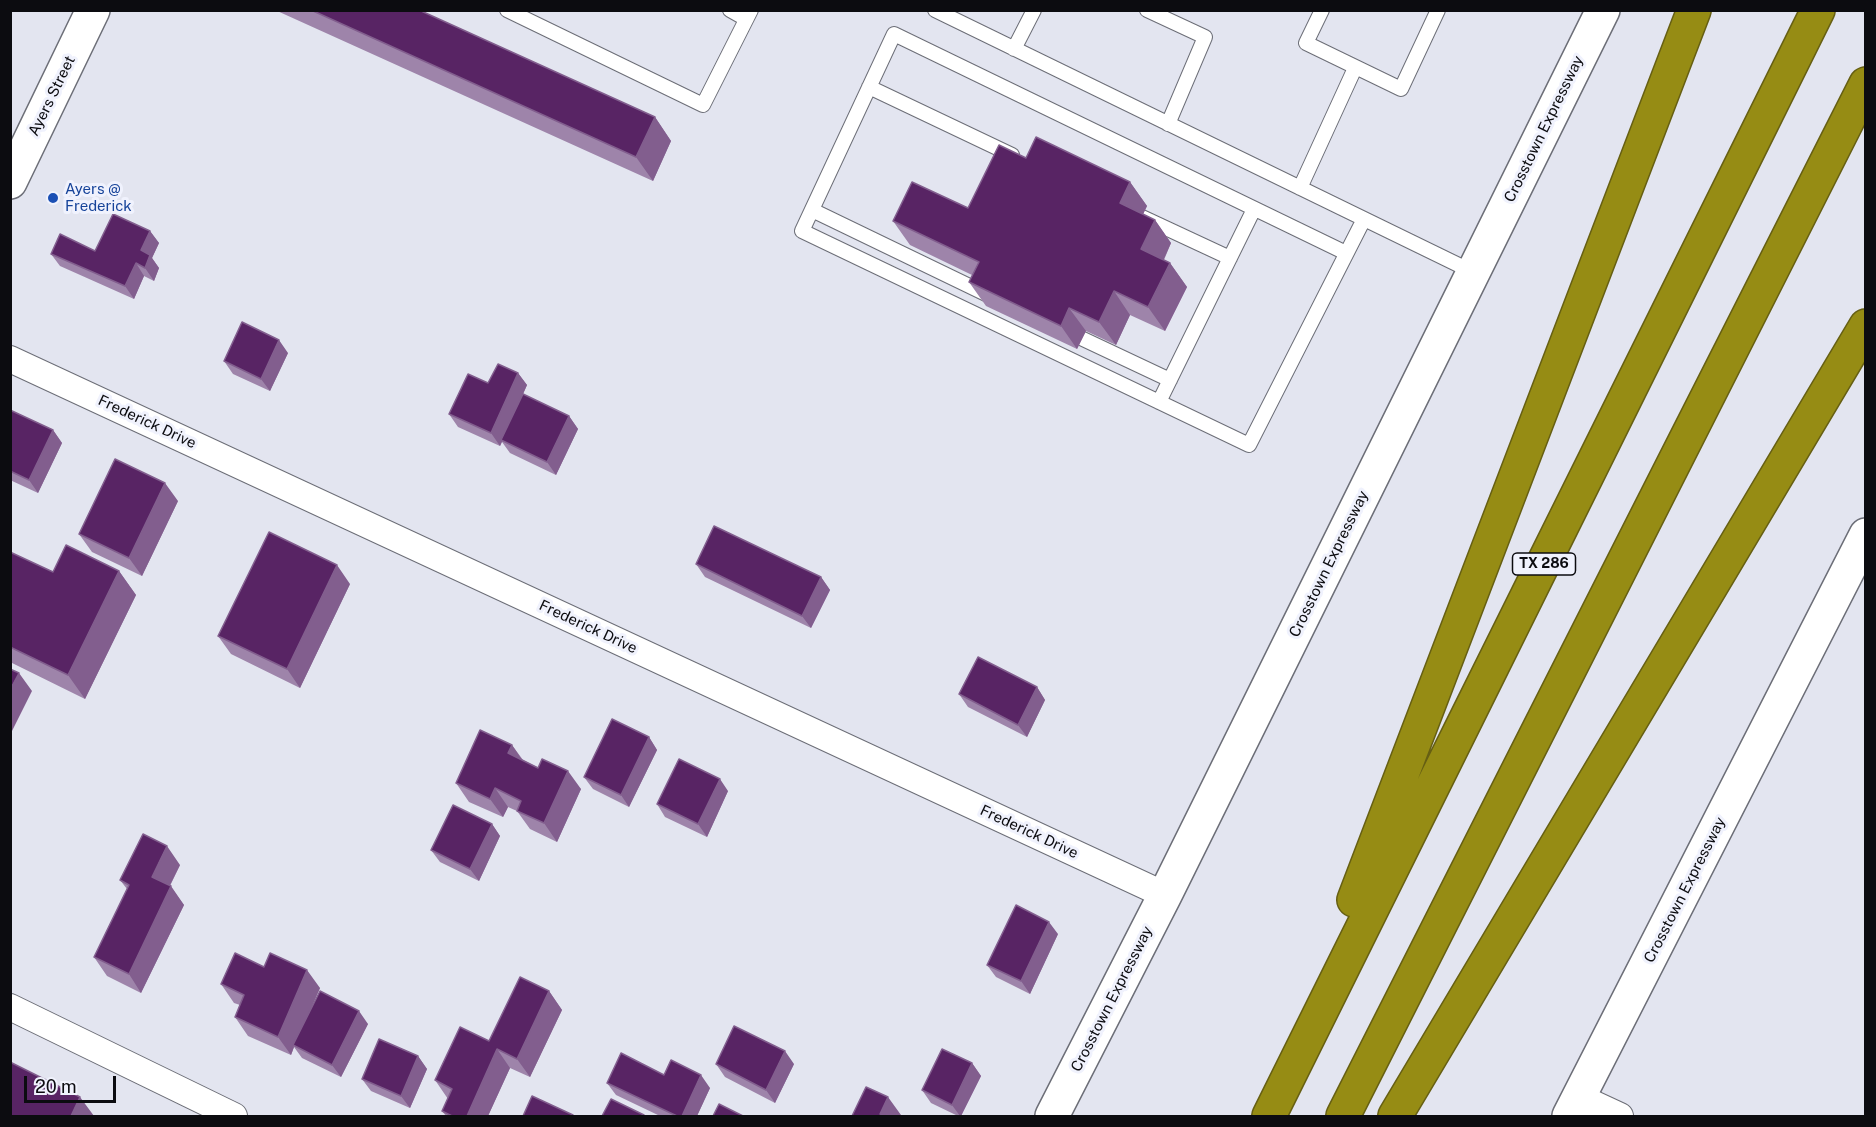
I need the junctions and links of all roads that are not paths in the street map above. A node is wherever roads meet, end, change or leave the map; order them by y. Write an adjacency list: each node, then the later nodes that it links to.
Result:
1 (93, 10): 18 (main road, Ayers Street)
2 (507, 10): 12 (lane)
3 (730, 10): 12 (lane)
4 (935, 10): 13 (lane)
5 (1034, 10): 13 (lane)
6 (1147, 10): 17 (lane)
7 (1322, 10): 14 (lane)
8 (1438, 10): 14 (lane)
9 (1603, 10): 28 (main road, Crosstown Expressway)
10 (1694, 10): 41 (highway)
11 (1818, 10): 42 (highway, TX 286)
12 (749, 15)
13 (1014, 49): 17 (lane)
14 (1355, 68): 21 (lane)
15 (1866, 84): 43 (highway)
16 (869, 87): 19 (lane); 22 (lane); 23 (lane)
17 (1168, 124): 21 (lane)
18 (18, 145): 20 (main road, Ayers Street)
19 (1026, 161)
20 (10, 182)
21 (1300, 188): 25 (lane)
22 (1254, 209): 26 (lane); 27 (lane)
23 (812, 210): 29 (lane); 34 (lane)
24 (1142, 217): 27 (lane)
25 (1364, 219): 26 (lane); 28 (lane)
26 (1346, 254): 34 (lane)
27 (1230, 258): 33 (lane)
28 (1473, 272): 36 (main road, Crosstown Expressway)
29 (990, 296)
30 (1866, 326): 44 (highway)
31 (1083, 339): 33 (lane)
32 (10, 359): 36 (street, Frederick Drive)
33 (1170, 380): 34 (lane)
34 (1159, 402)
35 (1866, 536): 38 (main road, Crosstown Expressway)
36 (1165, 895): 40 (main road, Crosstown Expressway)
37 (10, 1007): 39 (street)
38 (1574, 1107): 45 (street)
39 (234, 1116)
40 (1052, 1116)
41 (1257, 1116)
42 (1269, 1116)
43 (1343, 1116)
44 (1395, 1116)
45 (1620, 1116)

